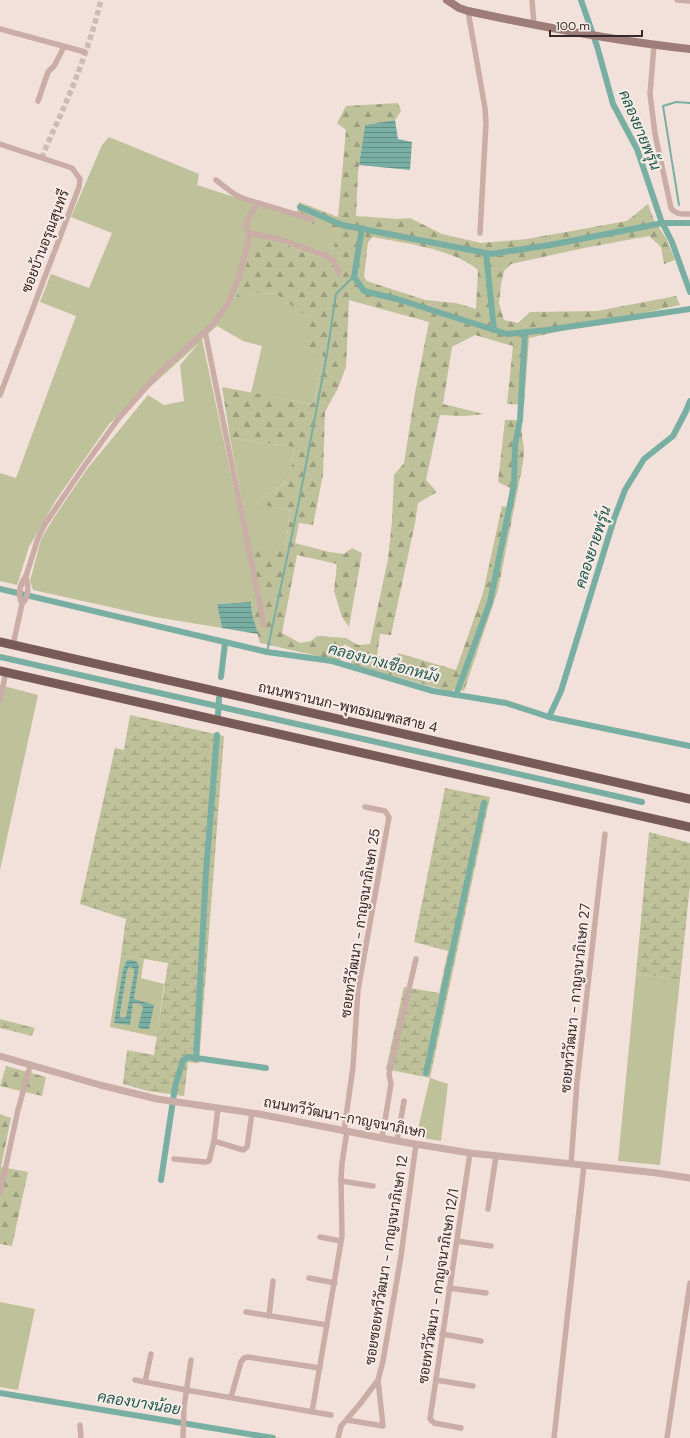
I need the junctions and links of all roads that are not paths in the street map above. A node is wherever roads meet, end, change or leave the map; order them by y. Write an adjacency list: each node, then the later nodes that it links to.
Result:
1 (447, 0): 5 (main road)
2 (532, 0): 6 (street)
3 (677, 0): 4 (street)
4 (690, 0)
5 (468, 11): 6 (main road); 19 (street)
6 (534, 25): 8 (main road)
7 (0, 29): 9 (street)
8 (654, 45): 10 (main road); 16 (street)
9 (64, 47): 11 (street); 12 (street)
10 (690, 49)
11 (85, 52)
12 (38, 101)
13 (0, 145): 22 (street, ซอยบ้านอรุณสุนทรี)
14 (216, 180): 15 (street)
15 (258, 203): 17 (street); 18 (street)
16 (690, 214)
17 (311, 219)
18 (250, 233): 20 (street); 21 (street)
19 (480, 233)
20 (339, 273)
21 (205, 332): 23 (street); 25 (street)
22 (0, 395)
23 (264, 625)
24 (0, 642): 25 (main road, ถนนพรานนก-พุทธมณฑลสาย 4)
25 (13, 645): 28 (main road, ถนนพรานนก-พุทธมณฑลสาย 4)
26 (3, 671): 27 (street); 30 (main road)
27 (0, 700)
28 (690, 799)
29 (365, 807): 38 (street, ซอยทวีวัฒนา - กาญจนาภิเษก 25)
30 (690, 827)
31 (605, 834): 46 (street, ซอยทวีวัฒนา - กาญจนาภิเษก 27)
32 (416, 959): 39 (street)
33 (0, 1056): 34 (street, ถนนทวีวัฒนา-กาญจนาภิเษก)
34 (30, 1066): 36 (street, ถนนทวีวัฒนา-กาญจนาภิเษก); 51 (street)
35 (404, 1101): 41 (street)
36 (218, 1108): 37 (street, ถนนทวีวัฒนา-กาญจนาภิเษก); 40 (street)
37 (252, 1113): 38 (street, ถนนทวีวัฒนา-กาญจนาภิเษก); 40 (street)
38 (346, 1131): 39 (street, ถนนทวีวัฒนา-กาญจนาภิเษก); 49 (street, ซอยทวีวัฒนา - กาญจนาภิเษก 25)
39 (382, 1138): 41 (street, ถนนทวีวัฒนา-กาญจนาภิเษก)
40 (214, 1141): 45 (street)
41 (397, 1141): 42 (street, ถนนทวีวัฒนา-กาญจนาภิเษก)
42 (416, 1144): 43 (street, ถนนทวีวัฒนา-กาญจนาภิเษก); 72 (street, ซอยซอยทวีวัฒนา - กาญจนาภิเษก 12)
43 (470, 1153): 44 (street, ถนนทวีวัฒนา-กาญจนาภิเษก); 55 (street, ซอยทวีวัฒนา - กาญจนาภิเษก 12/1)
44 (496, 1156): 46 (street, ถนนทวีวัฒนา-กาญจนาภิเษก); 52 (street)
45 (174, 1159)
46 (571, 1164): 47 (street, ถนนทวีวัฒนา-กาญจนาภิเษก)
47 (584, 1165): 48 (street, ถนนทวีวัฒนา-กาญจนาภิเษก); 86 (street)
48 (690, 1178)
49 (341, 1181): 50 (street); 54 (street, ซอยทวีวัฒนา - กาญจนาภิเษก 25)
50 (373, 1186)
51 (0, 1193)
52 (488, 1209)
53 (320, 1237): 54 (street)
54 (341, 1241): 59 (street, ซอยทวีวัฒนา - กาญจนาภิเษก 25)
55 (456, 1241): 56 (street); 61 (street, ซอยทวีวัฒนา - กาญจนาภิเษก 12/1)
56 (491, 1246)
57 (309, 1278): 59 (street)
58 (273, 1281): 64 (street)
59 (335, 1283): 65 (street, ซอยทวีวัฒนา - กาญจนาภิเษก 25)
60 (690, 1283): 87 (street)
61 (450, 1288): 62 (street); 66 (street, ซอยทวีวัฒนา - กาญจนาภิเษก 12/1)
62 (486, 1293)
63 (246, 1312): 64 (street)
64 (269, 1316): 65 (street)
65 (327, 1325): 70 (street, ซอยทวีวัฒนา - กาญจนาภิเษก 25)
66 (442, 1334): 67 (street); 73 (street, ซอยทวีวัฒนา - กาญจนาภิเษก 12/1)
67 (481, 1341)
68 (151, 1354): 74 (street)
69 (191, 1360): 76 (street)
70 (320, 1368): 77 (street); 78 (street, ซอยทวีวัฒนา - กาญจนาภิเษก 25)
71 (135, 1380): 74 (street)
72 (378, 1380): 80 (street, ซอยซอยทวีวัฒนา - กาญจนาภิเษก 12); 80 (street)
73 (436, 1380): 75 (street); 82 (street, ซอยทวีวัฒนา - กาญจนาภิเษก 12/1)
74 (145, 1382): 76 (street)
75 (473, 1386)
76 (186, 1390): 77 (street); 84 (street)
77 (232, 1397): 78 (street)
78 (312, 1412): 79 (street)
79 (331, 1416)
80 (347, 1420): 85 (street, ซอยซอยทวีวัฒนา - กาญจนาภิเษก 12)
81 (80, 1425): 83 (street)
82 (461, 1428)
83 (81, 1438)
84 (183, 1438)
85 (338, 1438)
86 (554, 1438)
87 (667, 1438)

